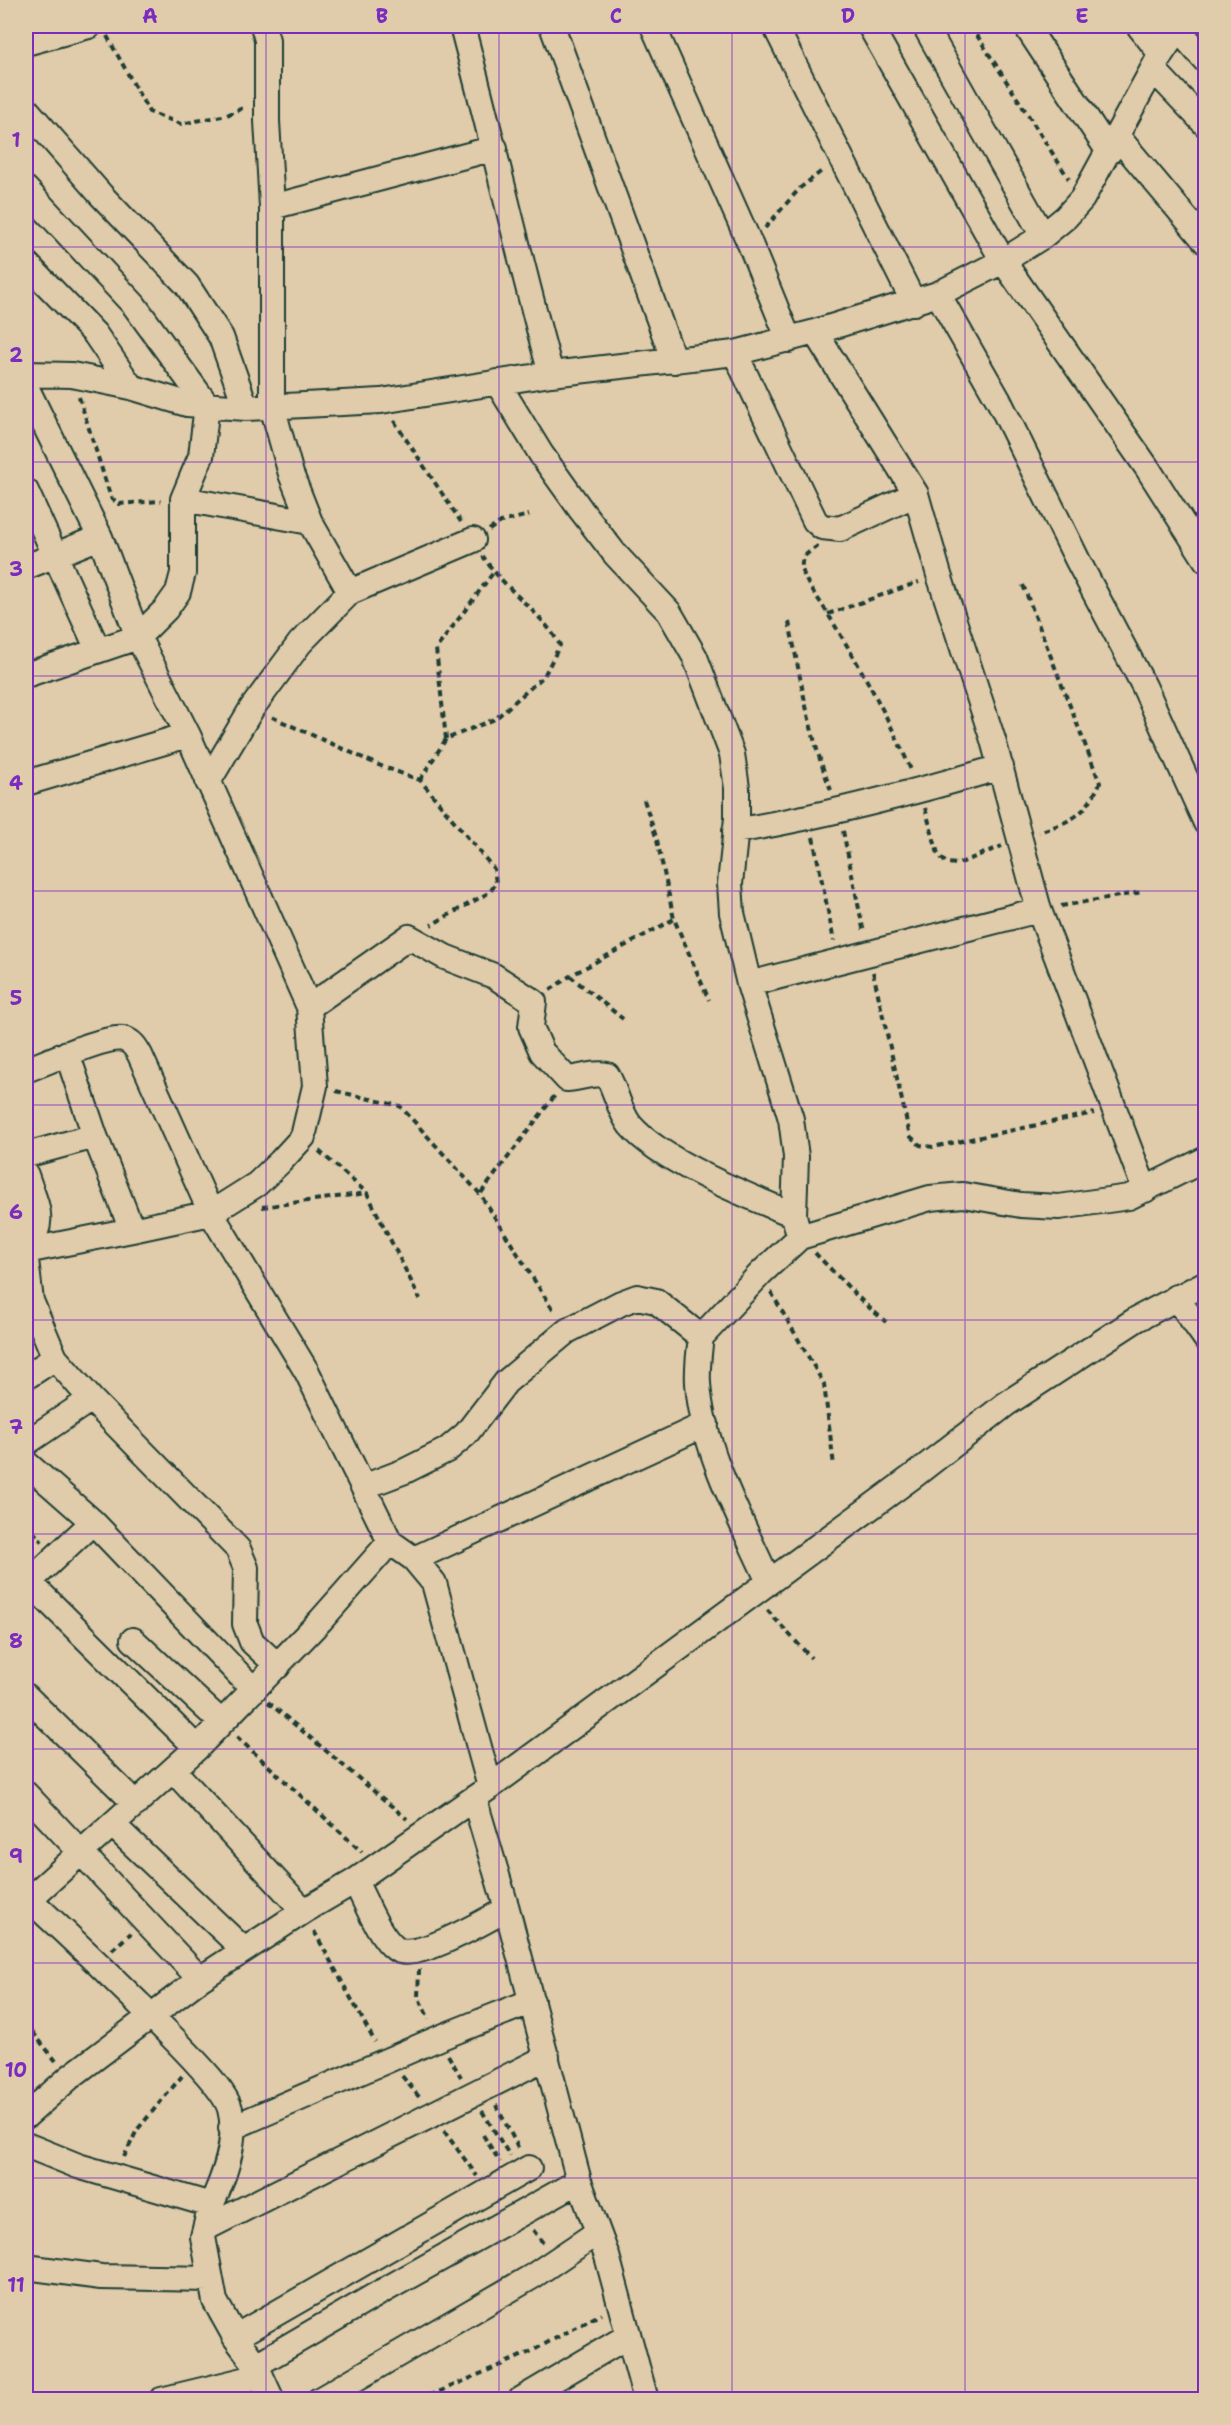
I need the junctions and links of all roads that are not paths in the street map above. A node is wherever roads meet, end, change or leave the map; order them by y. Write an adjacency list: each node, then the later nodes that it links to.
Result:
1 (263, 26): 20 (street)
2 (462, 26): 18 (street)
3 (552, 26): 30 (street)
4 (653, 26): 28 (street)
5 (775, 26): 26 (street)
6 (870, 26): 23 (street)
7 (925, 26): 21 (street)
8 (1026, 26): 17 (street)
9 (1139, 26): 14 (street)
10 (1179, 27): 13 (street); 14 (street)
11 (97, 30): 12 (street)
12 (26, 43)
13 (1206, 61)
14 (1158, 62): 16 (street); 17 (street)
15 (26, 109): 38 (street)
16 (1206, 125)
17 (1113, 144): 21 (street); 22 (street)
18 (495, 148): 20 (street); 32 (street)
19 (26, 189): 36 (street)
20 (272, 207): 37 (street)
21 (1043, 236): 23 (street)
22 (1206, 242)
23 (1003, 261): 25 (street); 46 (street)
24 (26, 263): 35 (street)
25 (938, 294): 26 (street); 56 (street)
26 (914, 303): 27 (street)
27 (815, 333): 28 (street); 40 (street)
28 (789, 340): 29 (street)
29 (735, 353): 30 (street); 40 (street)
30 (674, 361): 32 (street)
31 (26, 374): 35 (street)
32 (550, 374): 33 (street)
33 (497, 382): 37 (street); 57 (street)
34 (26, 387): 43 (street)
35 (131, 387): 36 (street)
36 (207, 405): 38 (street); 41 (street)
37 (272, 406): 38 (street); 42 (street)
38 (246, 408)
39 (26, 491): 45 (street)
40 (916, 494): 53 (street)
41 (183, 499): 42 (street); 49 (street)
42 (310, 522): 48 (street)
43 (100, 537): 45 (street); 49 (street)
44 (473, 540): 48 (street)
45 (56, 554): 47 (street); 50 (street)
46 (1206, 560)
47 (26, 567)
48 (350, 592): 54 (street)
49 (138, 637): 50 (street); 52 (street)
50 (98, 650): 51 (street)
51 (26, 675)
52 (188, 735): 54 (street); 55 (street)
53 (1001, 767): 57 (street); 58 (street)
54 (208, 782): 60 (street)
55 (26, 783)
56 (1206, 823)
57 (735, 831): 59 (street)
58 (1039, 910): 59 (street); 67 (street)
59 (749, 984): 69 (street)
60 (309, 1008): 68 (street); 69 (street)
61 (67, 1053): 62 (street); 63 (street); 68 (street)
62 (26, 1070)
63 (95, 1136): 64 (street); 70 (street)
64 (26, 1155)
65 (1206, 1159): 67 (street)
66 (26, 1175): 71 (street)
67 (1145, 1190): 69 (street)
68 (211, 1213): 70 (street); 83 (street)
69 (797, 1226): 75 (street)
70 (132, 1230): 71 (street)
71 (26, 1250)
72 (26, 1260): 77 (street)
73 (1206, 1283): 74 (street)
74 (1176, 1297): 76 (street); 88 (street)
75 (701, 1337): 80 (street); 83 (street)
76 (1206, 1340)
77 (55, 1358): 78 (street); 79 (street)
78 (26, 1377)
79 (91, 1399): 81 (street); 90 (street)
80 (706, 1424): 86 (street); 88 (street)
81 (26, 1443)
82 (26, 1463): 84 (street)
83 (363, 1487): 85 (street)
84 (93, 1522): 87 (street); 91 (street)
85 (390, 1542): 86 (street); 90 (street)
86 (414, 1559): 96 (street)
87 (27, 1581): 94 (street)
88 (760, 1588): 96 (street)
89 (134, 1640): 93 (street)
90 (278, 1666): 91 (street)
91 (254, 1690): 93 (street)
92 (26, 1696): 98 (street)
93 (221, 1722): 94 (street)
94 (197, 1748): 95 (street)
95 (173, 1770): 98 (street); 104 (street)
96 (482, 1793): 101 (street); 103 (street)
97 (26, 1794): 100 (street)
98 (136, 1804): 99 (street)
99 (113, 1825): 100 (street); 105 (street)
100 (80, 1854): 102 (street); 106 (street)
101 (355, 1881): 103 (street); 104 (street)
102 (27, 1900): 108 (street)
103 (507, 1909): 107 (street)
104 (304, 1911): 105 (street)
105 (243, 1950): 106 (street)
106 (200, 1979): 108 (street)
107 (532, 2001): 109 (street); 111 (street)
108 (151, 2016): 110 (street); 111 (street)
109 (546, 2057): 114 (street); 115 (street)
110 (26, 2116)
111 (231, 2128): 115 (street)
112 (26, 2145): 115 (street)
113 (519, 2172): 120 (street)
114 (579, 2181): 116 (street); 121 (street)
115 (208, 2216): 118 (street)
116 (598, 2232): 119 (street); 124 (street)
117 (26, 2267): 118 (street)
118 (210, 2279): 120 (street)
119 (628, 2336): 125 (street); 126 (street)
120 (235, 2337): 121 (street)
121 (258, 2371): 122 (street); 123 (street)
122 (161, 2400)
123 (272, 2400)
124 (319, 2400)
125 (520, 2400)
126 (646, 2400)

